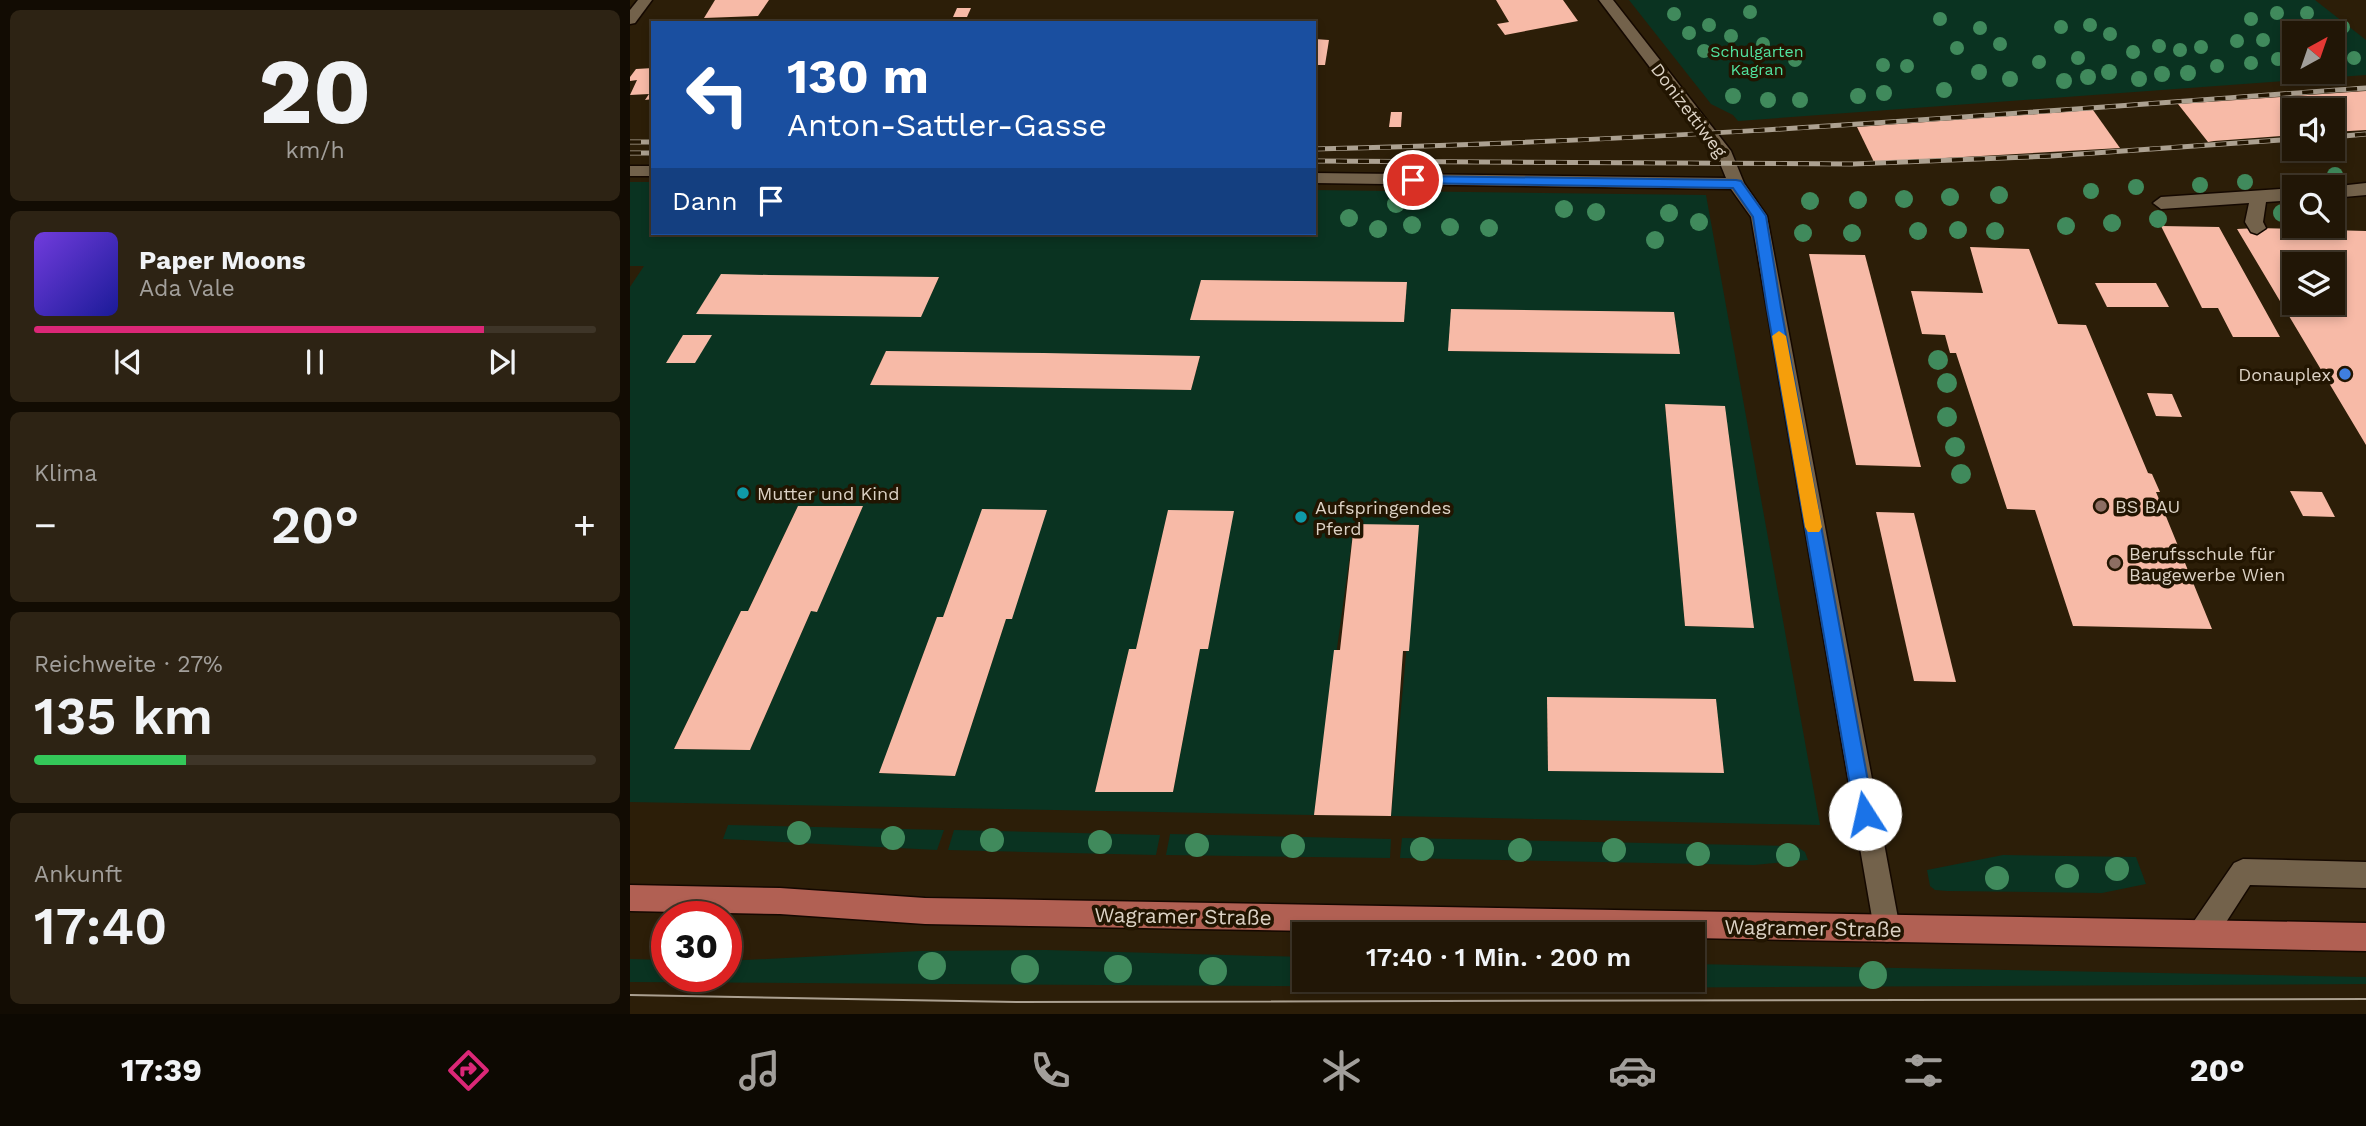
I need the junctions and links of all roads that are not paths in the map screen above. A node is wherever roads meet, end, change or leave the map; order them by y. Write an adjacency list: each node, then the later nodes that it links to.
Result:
1 (645, 0): 3 (street)
2 (1606, 0): 7 (street, Donizettiweg)
3 (630, 20)
4 (630, 171): 5 (street)
5 (651, 171)
6 (1316, 178): 7 (street)
7 (1736, 184): 16 (street, Donizettiweg)
8 (2366, 189): 9 (street)
9 (2345, 191)
10 (2282, 195): 11 (street)
11 (2258, 197): 12 (street); 13 (street)
12 (2161, 203)
13 (2257, 228)
14 (2366, 875): 17 (street)
15 (630, 898): 16 (main road, Wagramer Straße)
16 (1887, 929): 17 (main road, Wagramer Straße)
17 (2202, 934): 18 (main road, Wagramer Straße)
18 (2366, 937)

